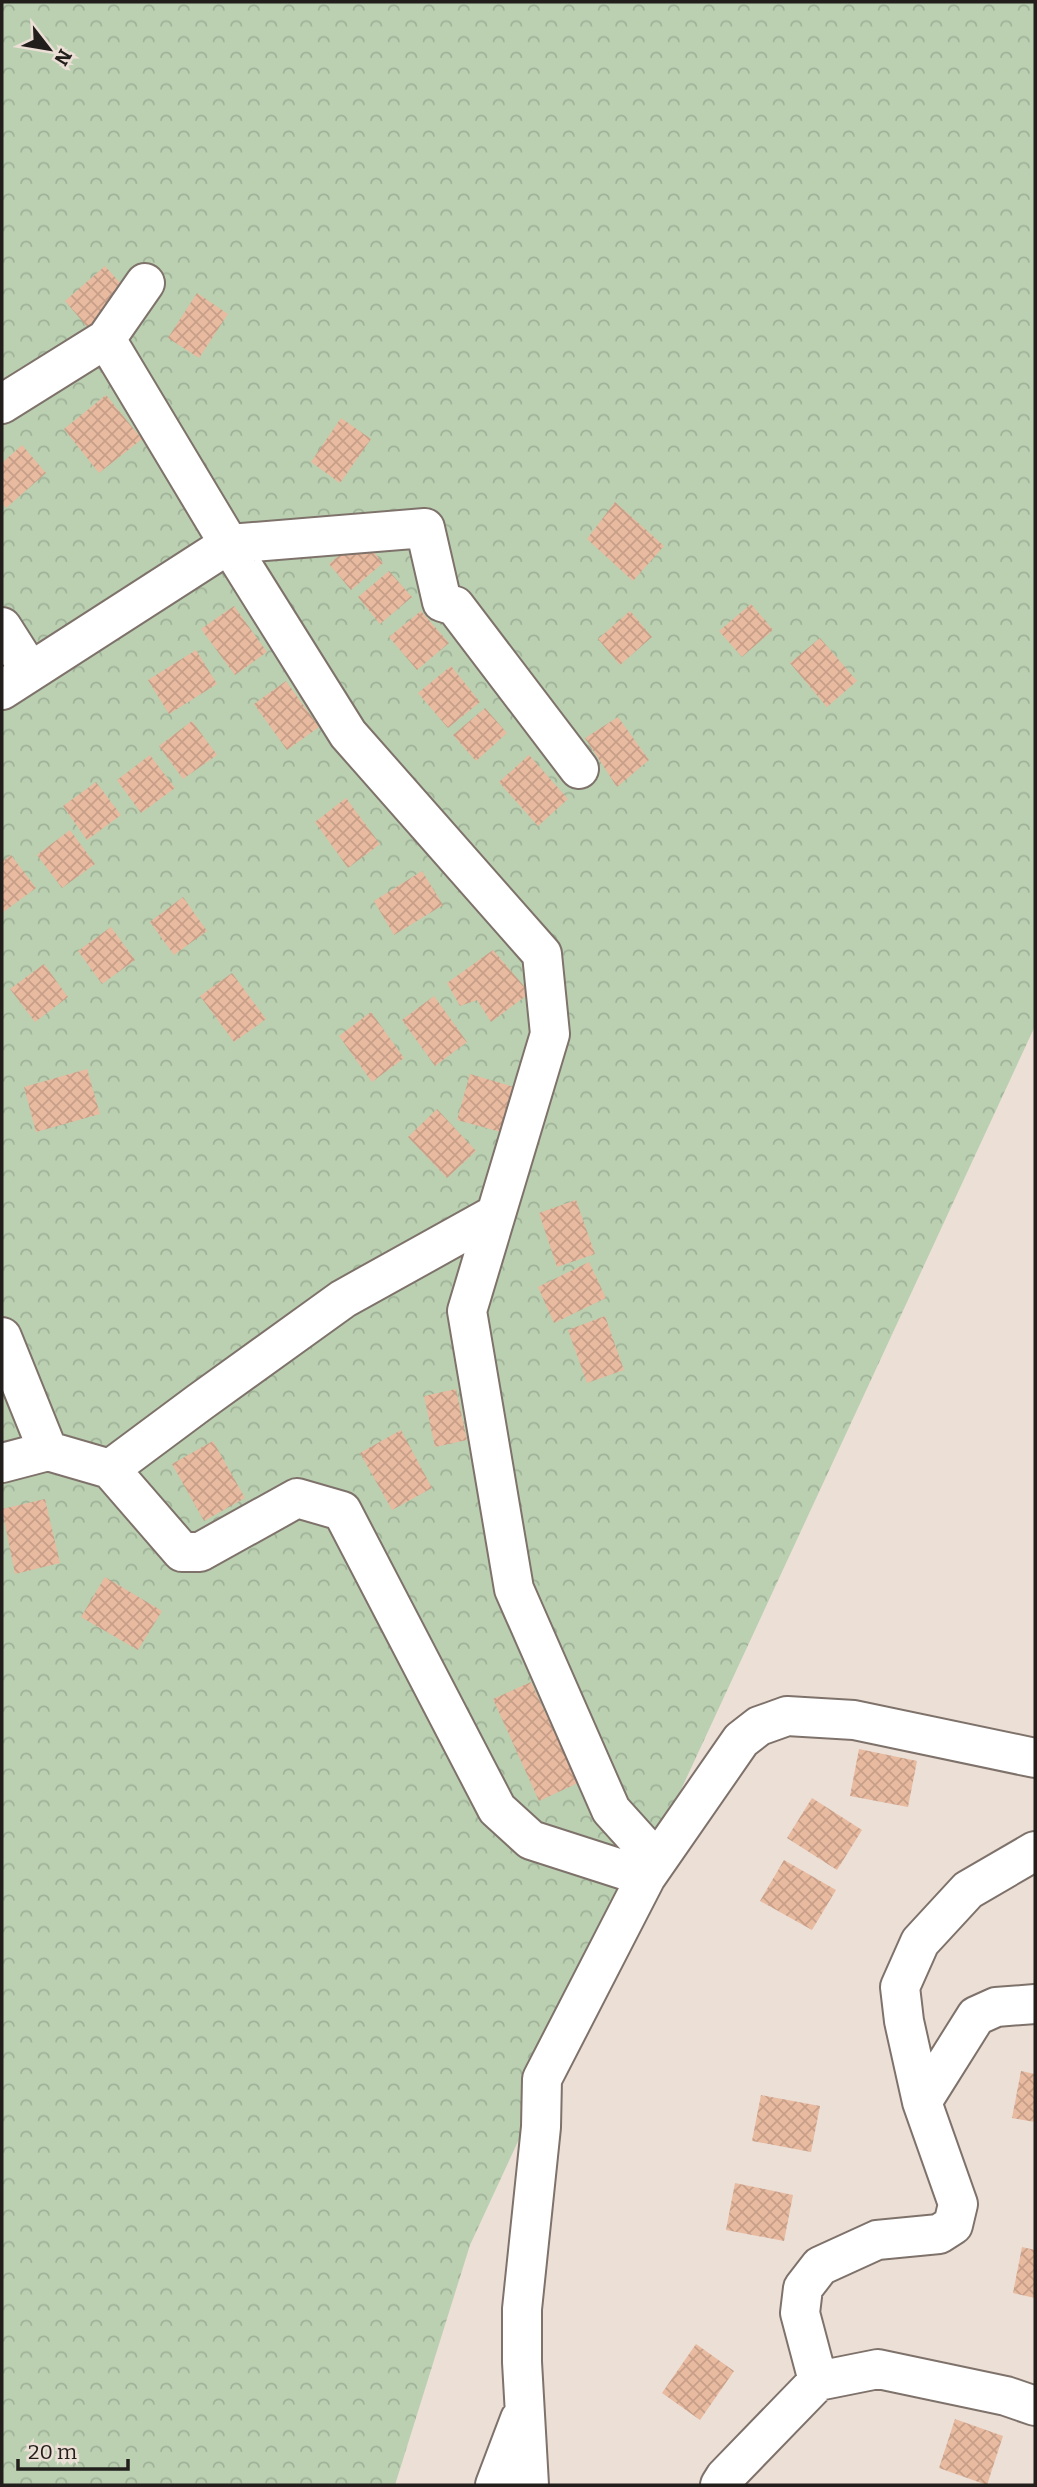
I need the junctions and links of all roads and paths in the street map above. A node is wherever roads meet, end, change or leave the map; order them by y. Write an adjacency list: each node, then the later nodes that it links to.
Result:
1 (145, 283): 2 (street)
2 (106, 339): 3 (street); 4 (street)
3 (2, 404)
4 (229, 544): 6 (street); 7 (street); 8 (street)
5 (2, 627): 6 (street)
6 (16, 680)
7 (579, 769)
8 (494, 1215): 12 (street); 15 (street)
9 (2, 1337): 10 (street)
10 (48, 1451): 11 (street); 12 (street)
11 (2, 1462)
12 (110, 1469): 15 (street)
13 (1035, 1758): 15 (street)
14 (1035, 1851): 17 (street)
15 (651, 1869): 20 (street)
16 (1035, 2004): 17 (street)
17 (922, 2102): 18 (street)
18 (818, 2381): 19 (street); 23 (street)
19 (1035, 2406)
20 (525, 2407): 21 (street); 22 (street)
21 (495, 2485)
22 (529, 2485)
23 (720, 2485)

